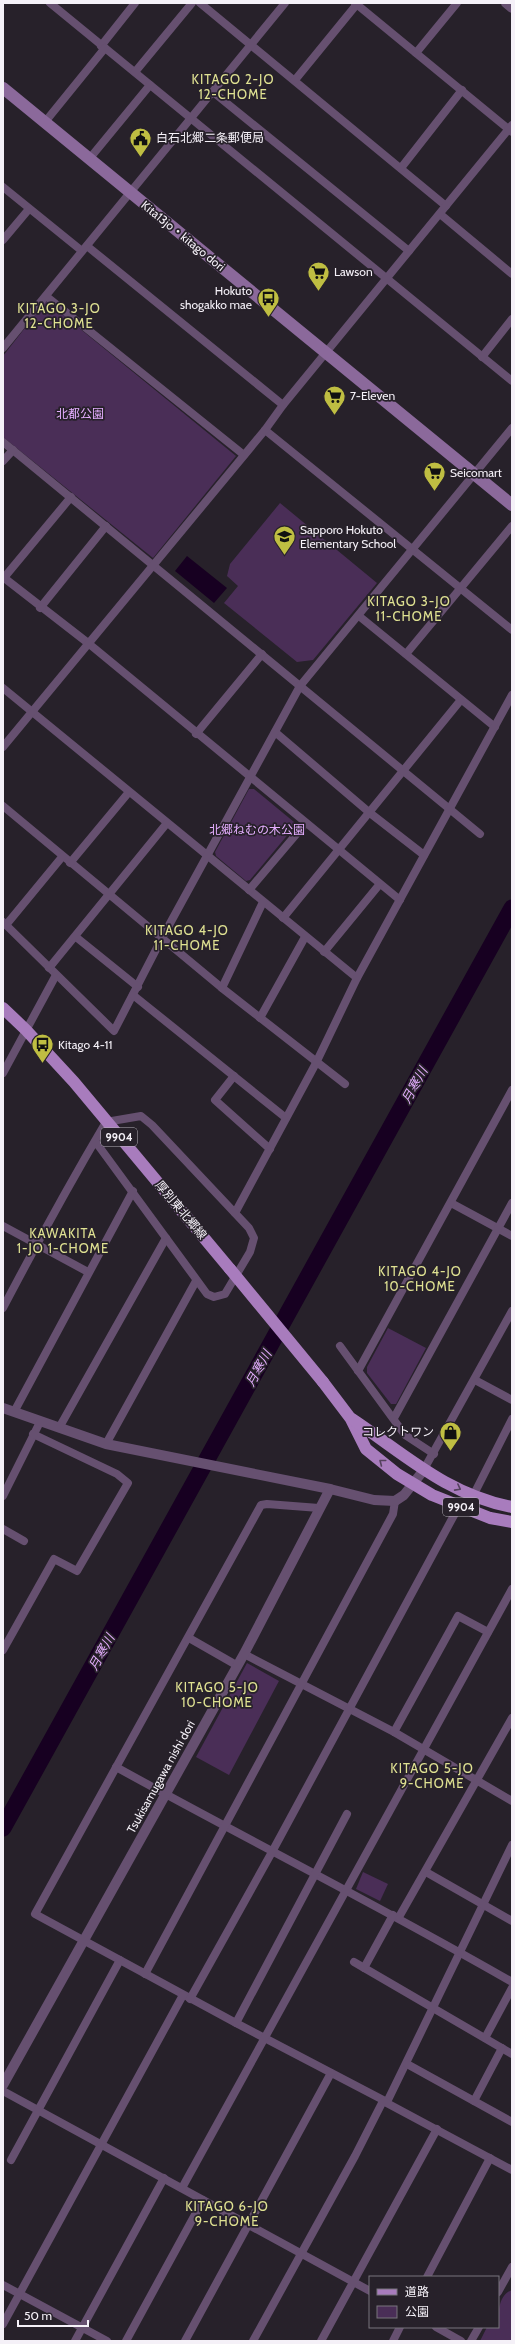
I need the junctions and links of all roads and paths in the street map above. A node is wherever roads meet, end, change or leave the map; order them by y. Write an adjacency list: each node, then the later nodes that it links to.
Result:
1 (135, 3): 12 (street)
2 (192, 3): 14 (street)
3 (200, 3): 9 (street)
4 (285, 3): 11 (street)
5 (457, 3): 13 (street)
6 (506, 3): 10 (street)
7 (54, 4): 12 (street)
8 (356, 4): 13 (street); 15 (street)
9 (210, 6): 11 (street)
10 (512, 8)
11 (251, 45): 15 (street); 19 (street)
12 (103, 47): 14 (street); 21 (street)
13 (416, 53): 18 (street)
14 (135, 72): 16 (street)
15 (295, 80): 24 (street)
16 (150, 85): 20 (street); 23 (street)
17 (3, 88): 21 (main road, Kita13jo・kitago dori)
18 (462, 90): 22 (street); 24 (street)
19 (213, 92): 20 (street); 32 (street)
20 (191, 118): 26 (street); 34 (street)
21 (45, 122): 23 (main road, Kita13jo・kitago dori)
22 (511, 128): 27 (street)
23 (90, 158): 26 (main road, Kita13jo・kitago dori)
24 (401, 168): 27 (street)
25 (3, 187): 28 (street)
26 (131, 193): 31 (street); 38 (main road, Kita13jo・kitago dori)
27 (446, 206): 29 (street)
28 (29, 208): 30 (street); 31 (street)
29 (440, 214): 32 (street); 33 (street)
30 (3, 240)
31 (84, 248): 35 (street); 41 (street)
32 (409, 251): 34 (street)
33 (512, 274)
34 (387, 278): 38 (street); 39 (street)
35 (46, 296): 37 (street); 46 (street)
36 (512, 319): 39 (street)
37 (3, 348)
38 (326, 353): 41 (street); 48 (main road, Kita13jo・kitago dori)
39 (482, 357): 40 (street)
40 (512, 382)
41 (283, 405): 43 (street)
42 (512, 428): 48 (street)
43 (265, 430): 46 (street); 53 (street)
44 (3, 442): 45 (street)
45 (13, 450): 47 (street); 49 (street)
46 (244, 455): 54 (street)
47 (3, 461)
48 (474, 474): 50 (main road, Kita13jo・kitago dori); 53 (street)
49 (71, 497): 51 (street); 55 (street)
50 (512, 505)
51 (106, 526): 54 (street); 57 (street)
52 (512, 526): 56 (street)
53 (413, 548): 56 (street); 58 (street)
54 (153, 564): 60 (street); 61 (street)
55 (3, 578): 57 (street)
56 (461, 588): 59 (street); 62 (street)
57 (40, 608): 60 (street)
58 (359, 616): 62 (street); 63 (street)
59 (512, 630)
60 (88, 643): 67 (street); 70 (street)
61 (262, 654): 63 (street); 70 (street)
62 (406, 654): 66 (street)
63 (300, 686): 69 (street); 72 (street)
64 (3, 688): 67 (street)
65 (512, 696): 68 (street)
66 (460, 701): 68 (street); 72 (street)
67 (32, 712): 71 (street); 74 (street)
68 (494, 728): 76 (street)
69 (275, 732): 73 (street); 77 (street)
70 (196, 734): 73 (street)
71 (3, 747)
72 (403, 771): 76 (street); 77 (street)
73 (250, 777): 79 (street); 83 (street)
74 (129, 792): 78 (street); 85 (street)
75 (3, 806): 84 (street)
76 (450, 808): 80 (street); 82 (street)
77 (370, 813): 81 (street); 82 (street)
78 (167, 823): 83 (street); 88 (street)
79 (305, 824): 81 (street); 87 (street)
80 (480, 834)
81 (339, 851): 86 (street); 91 (street)
82 (424, 855): 89 (street)
83 (206, 856): 87 (street); 95 (street)
84 (62, 857): 85 (street); 92 (street)
85 (70, 863): 88 (street)
86 (379, 885): 89 (street); 96 (street)
87 (249, 890): 90 (street)
88 (110, 893): 93 (street); 95 (street)
89 (400, 900): 99 (street)
90 (263, 902): 91 (street); 101 (street)
91 (283, 918): 94 (street)
92 (5, 924): 97 (street)
93 (76, 936): 97 (street); 100 (street)
94 (306, 937): 96 (street); 104 (street)
95 (162, 938): 100 (street); 101 (street)
96 (324, 952): 99 (street)
97 (49, 968): 98 (street)
98 (56, 975): 102 (street); 105 (street)
99 (356, 978): 106 (street)
100 (138, 987): 102 (street)
101 (222, 988): 104 (street)
102 (133, 995): 108 (street)
103 (3, 1008): 105 (main road, 厚別東北郷線 / 9904)
104 (260, 1018): 106 (street)
105 (26, 1030): 107 (street); 112 (main road, 厚別東北郷線 / 9904)
106 (316, 1063): 109 (street); 111 (street)
107 (3, 1073)
108 (234, 1076): 111 (street); 114 (street)
109 (345, 1084)
110 (512, 1090): 116 (street)
111 (286, 1118): 114 (street)
112 (106, 1122): 113 (street); 118 (street); 134 (main road, 厚別東北郷線 / 9904, bridge)
113 (95, 1141): 115 (street); 123 (street)
114 (270, 1149): 118 (street)
115 (133, 1191): 122 (street); 124 (street)
116 (451, 1203): 120 (street); 129 (street)
117 (512, 1203): 120 (street)
118 (235, 1213): 125 (street)
119 (3, 1226): 123 (street)
120 (498, 1228): 121 (street); 135 (street)
121 (512, 1236)
122 (166, 1238): 125 (street); 138 (street)
123 (37, 1244): 124 (street); 126 (street)
124 (88, 1272): 133 (street)
125 (196, 1281): 140 (street)
126 (3, 1308)
127 (512, 1311): 130 (street)
128 (340, 1346): 129 (street)
129 (358, 1371): 135 (street)
130 (475, 1380): 131 (street); 141 (street)
131 (512, 1400)
132 (3, 1408): 133 (street)
133 (14, 1412): 137 (street)
134 (351, 1418): 142 (main road, 厚別東北郷線 / 9904); 143 (main road, 厚別東北郷線 / 9904, one-way to 134)
135 (394, 1418): 141 (street)
136 (512, 1419): 146 (street)
137 (40, 1422): 138 (street); 139 (street)
138 (59, 1428): 140 (street)
139 (33, 1434): 145 (street); 157 (street)
140 (106, 1444): 144 (street)
141 (434, 1454): 142 (street)
142 (423, 1471): 143 (street); 146 (main road, 厚別東北郷線 / 9904, one-way to 146)
143 (413, 1486): 147 (street); 148 (main road, 厚別東北郷線 / 9904)
144 (330, 1489): 147 (street); 150 (street, Tsukisamugawa nishi dori)
145 (3, 1496)
146 (473, 1496): 149 (main road, 厚別東北郷線 / 9904)
147 (395, 1501): 160 (street)
148 (458, 1506): 151 (main road, 厚別東北郷線 / 9904); 161 (street)
149 (512, 1507)
150 (319, 1508): 156 (street); 158 (street, Tsukisamugawa nishi dori)
151 (512, 1522)
152 (3, 1530): 153 (street)
153 (24, 1541)
154 (511, 1592): 155 (street)
155 (488, 1632): 163 (street); 164 (street)
156 (189, 1638): 159 (street); 165 (street)
157 (3, 1650)
158 (244, 1654): 159 (street, Tsukisamugawa nishi dori); 160 (street)
159 (238, 1666): 167 (street, Tsukisamugawa nishi dori)
160 (301, 1685): 161 (street); 170 (street)
161 (348, 1709): 163 (street); 172 (street)
162 (512, 1718): 166 (street)
163 (394, 1732): 164 (street)
164 (423, 1750): 166 (street); 175 (street)
165 (116, 1767): 167 (street); 179 (street)
166 (477, 1781): 168 (street); 173 (street)
167 (166, 1795): 170 (street); 179 (street, Tsukisamugawa nishi dori)
168 (512, 1801)
169 (346, 1814): 174 (street)
170 (224, 1826): 172 (street); 184 (street)
171 (512, 1845): 176 (street)
172 (272, 1852): 174 (street); 187 (street)
173 (426, 1872): 176 (street); 177 (street)
174 (315, 1875): 175 (street); 189 (street)
175 (345, 1890): 177 (street); 190 (street)
176 (484, 1905): 178 (street); 180 (street)
177 (396, 1916): 180 (street); 183 (street)
178 (512, 1921)
179 (83, 1941): 181 (street); 196 (street, Tsukisamugawa nishi dori)
180 (460, 1952): 185 (street); 188 (street)
181 (120, 1960): 184 (street); 200 (street)
182 (354, 1962): 183 (street)
183 (364, 1968): 188 (street)
184 (145, 1974): 187 (street)
185 (512, 1982)
186 (512, 1988): 191 (street)
187 (187, 1997): 189 (street); 203 (street)
188 (433, 2008): 191 (street); 194 (street)
189 (236, 2023): 190 (street)
190 (264, 2038): 195 (street); 208 (street)
191 (485, 2038): 192 (street)
192 (502, 2048): 193 (street); 198 (street)
193 (512, 2054)
194 (407, 2064): 198 (street); 199 (street)
195 (331, 2073): 199 (street); 210 (street)
196 (3, 2085)
197 (3, 2091): 200 (street)
198 (474, 2101): 201 (street)
199 (387, 2102): 202 (street); 211 (street)
200 (38, 2110): 203 (street); 205 (street)
201 (512, 2122)
202 (437, 2129): 204 (street); 215 (street)
203 (102, 2145): 207 (street); 219 (street)
204 (490, 2158): 206 (street); 213 (street)
205 (11, 2160)
206 (512, 2170)
207 (164, 2178): 208 (street); 221 (street)
208 (182, 2188): 209 (street)
209 (203, 2200): 210 (street); 227 (street)
210 (249, 2225): 211 (street); 228 (street)
211 (301, 2253): 215 (street); 229 (street)
212 (512, 2267): 214 (street)
213 (428, 2276)
214 (509, 2280): 218 (street)
215 (354, 2282): 217 (street); 230 (street)
216 (3, 2285): 219 (street)
217 (369, 2290)
218 (499, 2291)
219 (20, 2294): 220 (street); 221 (street)
220 (3, 2324)
221 (82, 2328): 225 (street); 226 (street)
222 (399, 2328): 231 (street)
223 (438, 2328): 232 (street)
224 (478, 2328): 233 (street)
225 (75, 2341)
226 (107, 2341)
227 (126, 2341)
228 (185, 2341)
229 (253, 2341)
230 (321, 2341)
231 (392, 2341)
232 (461, 2341)
233 (471, 2341)

